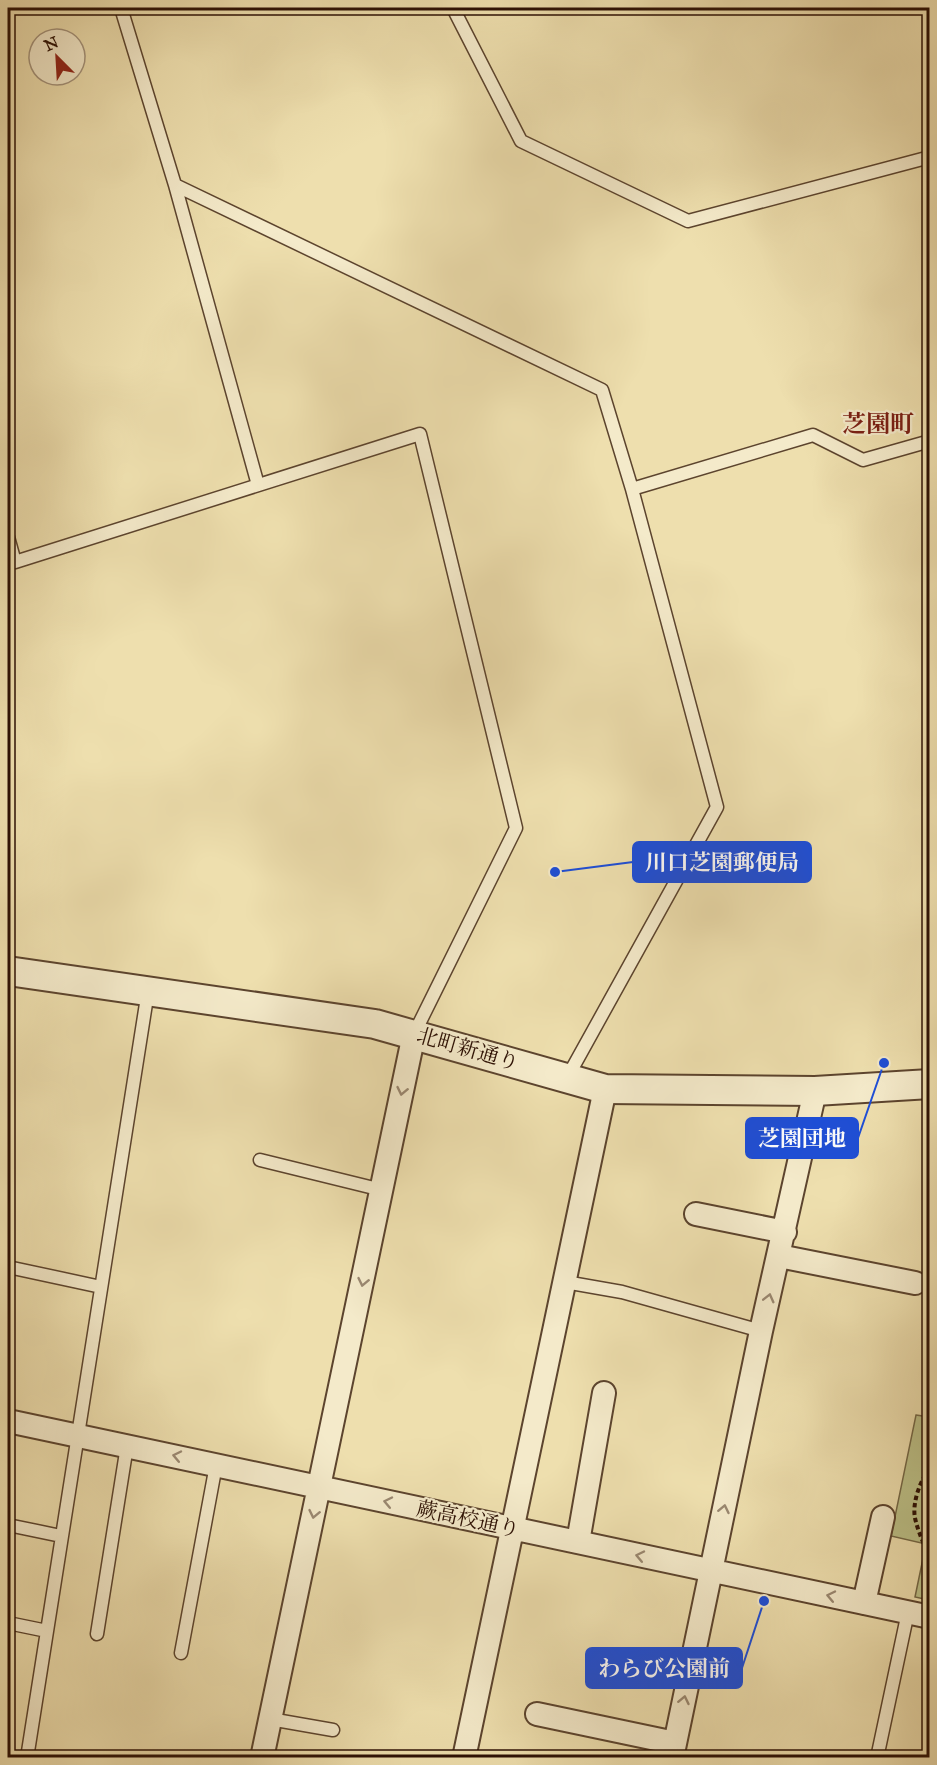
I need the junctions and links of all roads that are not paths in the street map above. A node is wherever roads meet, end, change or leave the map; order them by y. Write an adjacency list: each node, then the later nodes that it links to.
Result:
1 (121, 8): 4 (lane)
2 (453, 8): 3 (lane)
3 (930, 157)
4 (175, 185): 6 (lane); 7 (lane)
5 (930, 441): 7 (lane)
6 (258, 485): 9 (lane); 12 (lane)
7 (632, 489): 13 (lane)
8 (8, 537): 9 (lane)
9 (11, 563)
10 (8, 971): 11 (street, 北町新通り)
11 (148, 990): 12 (street, 北町新通り); 25 (lane)
12 (414, 1034): 13 (street, 北町新通り); 18 (street, one-way to 18)
13 (567, 1078): 15 (street, 北町新通り)
14 (930, 1084): 16 (street, 北町新通り)
15 (605, 1089): 16 (street, 北町新通り); 23 (street)
16 (815, 1091): 20 (street)
17 (260, 1160): 18 (lane)
18 (382, 1190): 32 (street, one-way to 32)
19 (696, 1214): 20 (street)
20 (785, 1232): 21 (street)
21 (779, 1256): 24 (street); 26 (street, one-way to 21)
22 (8, 1267): 25 (lane)
23 (565, 1282): 26 (lane); 35 (street)
24 (915, 1283)
25 (101, 1287): 29 (lane)
26 (761, 1331): 38 (street, one-way to 26)
27 (604, 1393): 37 (street)
28 (8, 1420): 29 (street, 蕨高校通り)
29 (77, 1435): 30 (street, 蕨高校通り); 36 (lane)
30 (127, 1446): 31 (street, 蕨高校通り, one-way to 30); 43 (lane)
31 (216, 1465): 32 (street, 蕨高校通り); 44 (lane)
32 (320, 1487): 35 (street, 蕨高校通り, one-way to 32); 46 (street, one-way to 46)
33 (883, 1517): 39 (street)
34 (8, 1525): 36 (lane)
35 (513, 1529): 37 (street, 蕨高校通り); 51 (street)
36 (61, 1536): 42 (lane)
37 (578, 1542): 38 (street, 蕨高校通り, one-way to 37)
38 (712, 1571): 39 (street, 蕨高校通り, one-way to 38); 48 (street, one-way to 38)
39 (864, 1603): 40 (street, 蕨高校通り)
40 (919, 1615): 52 (lane)
41 (8, 1623): 42 (lane)
42 (47, 1631): 49 (lane)
43 (97, 1634)
44 (181, 1653)
45 (537, 1714): 48 (street)
46 (270, 1719): 47 (lane); 50 (street)
47 (333, 1730)
48 (674, 1750)
49 (27, 1758)
50 (262, 1758)
51 (464, 1758)
52 (877, 1758)

